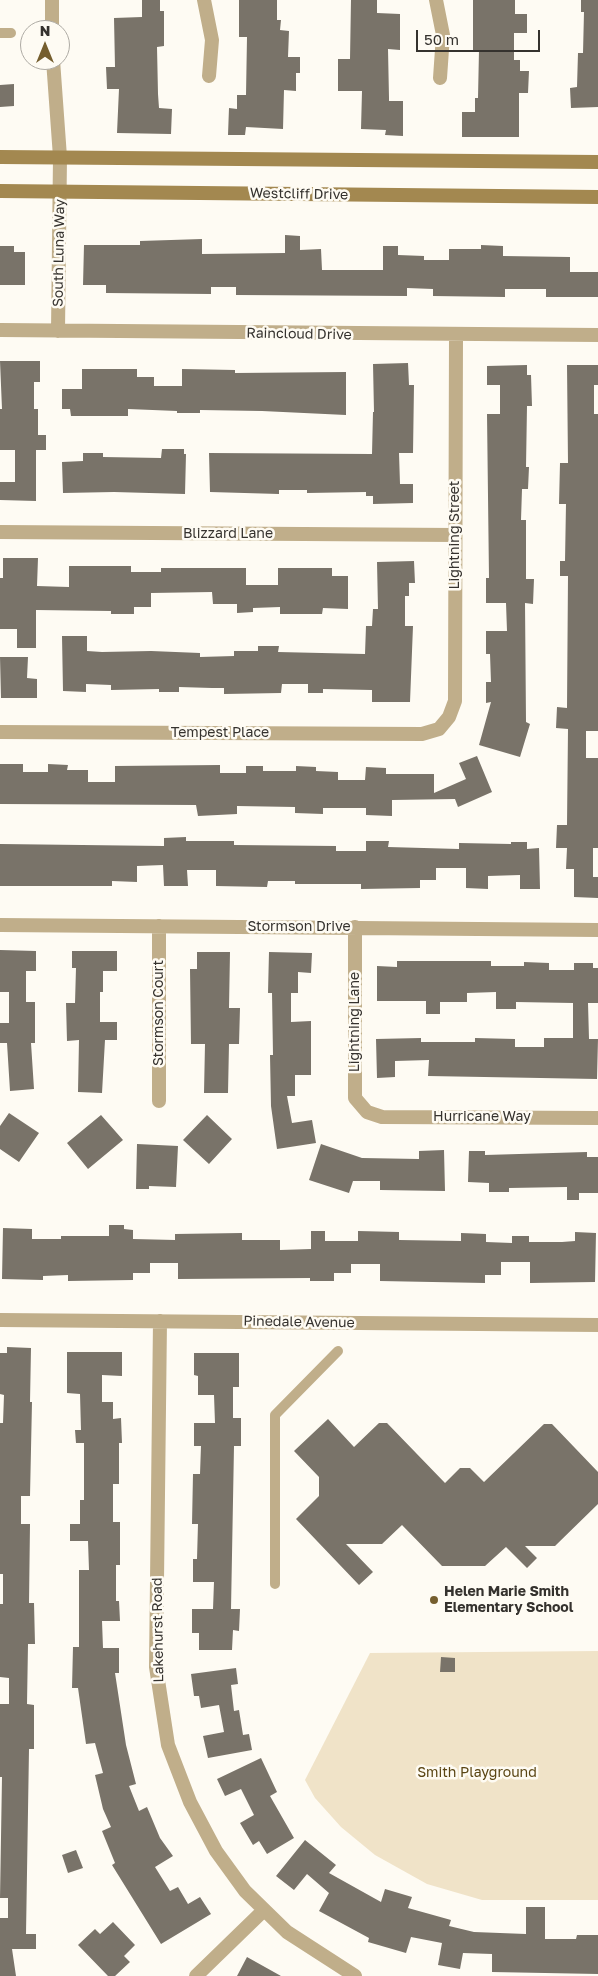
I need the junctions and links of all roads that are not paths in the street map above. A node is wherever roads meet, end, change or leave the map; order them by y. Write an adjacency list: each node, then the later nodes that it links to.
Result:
1 (52, 0): 4 (street)
2 (204, 0): 8 (street)
3 (436, 0): 9 (street)
4 (52, 20)
5 (0, 33): 6 (lane)
6 (11, 33)
7 (54, 70): 11 (street, South Luna Way)
8 (209, 76)
9 (440, 78)
10 (0, 157): 11 (main road)
11 (60, 157): 12 (main road); 14 (street, South Luna Way)
12 (598, 162)
13 (0, 191): 14 (main road, Westcliff Drive)
14 (60, 192): 15 (main road, Westcliff Drive); 17 (street, South Luna Way)
15 (598, 197)
16 (0, 330): 17 (street, Raincloud Drive)
17 (58, 331): 18 (street, Raincloud Drive)
18 (456, 335): 19 (street, Raincloud Drive); 21 (street, Lightning Street)
19 (598, 335)
20 (0, 532): 21 (street, Blizzard Lane)
21 (456, 535): 22 (street, Lightning Street)
22 (439, 729): 23 (street, Tempest Place)
23 (0, 732)
24 (0, 925): 25 (street, Stormson Drive)
25 (159, 926): 26 (street, Stormson Drive); 28 (street, Stormson Court)
26 (355, 927): 27 (street, Stormson Drive); 29 (street, Lightning Lane)
27 (598, 930)
28 (159, 1101)
29 (367, 1112): 30 (street, Hurricane Way)
30 (598, 1118)
31 (0, 1320): 32 (street, Pinedale Avenue)
32 (160, 1321): 33 (street, Pinedale Avenue); 36 (street, Lakehurst Road)
33 (598, 1325)
34 (338, 1351): 35 (lane)
35 (275, 1584)
36 (264, 1910): 37 (street); 38 (street, Lakehurst Road)
37 (196, 1976)
38 (356, 1976)

